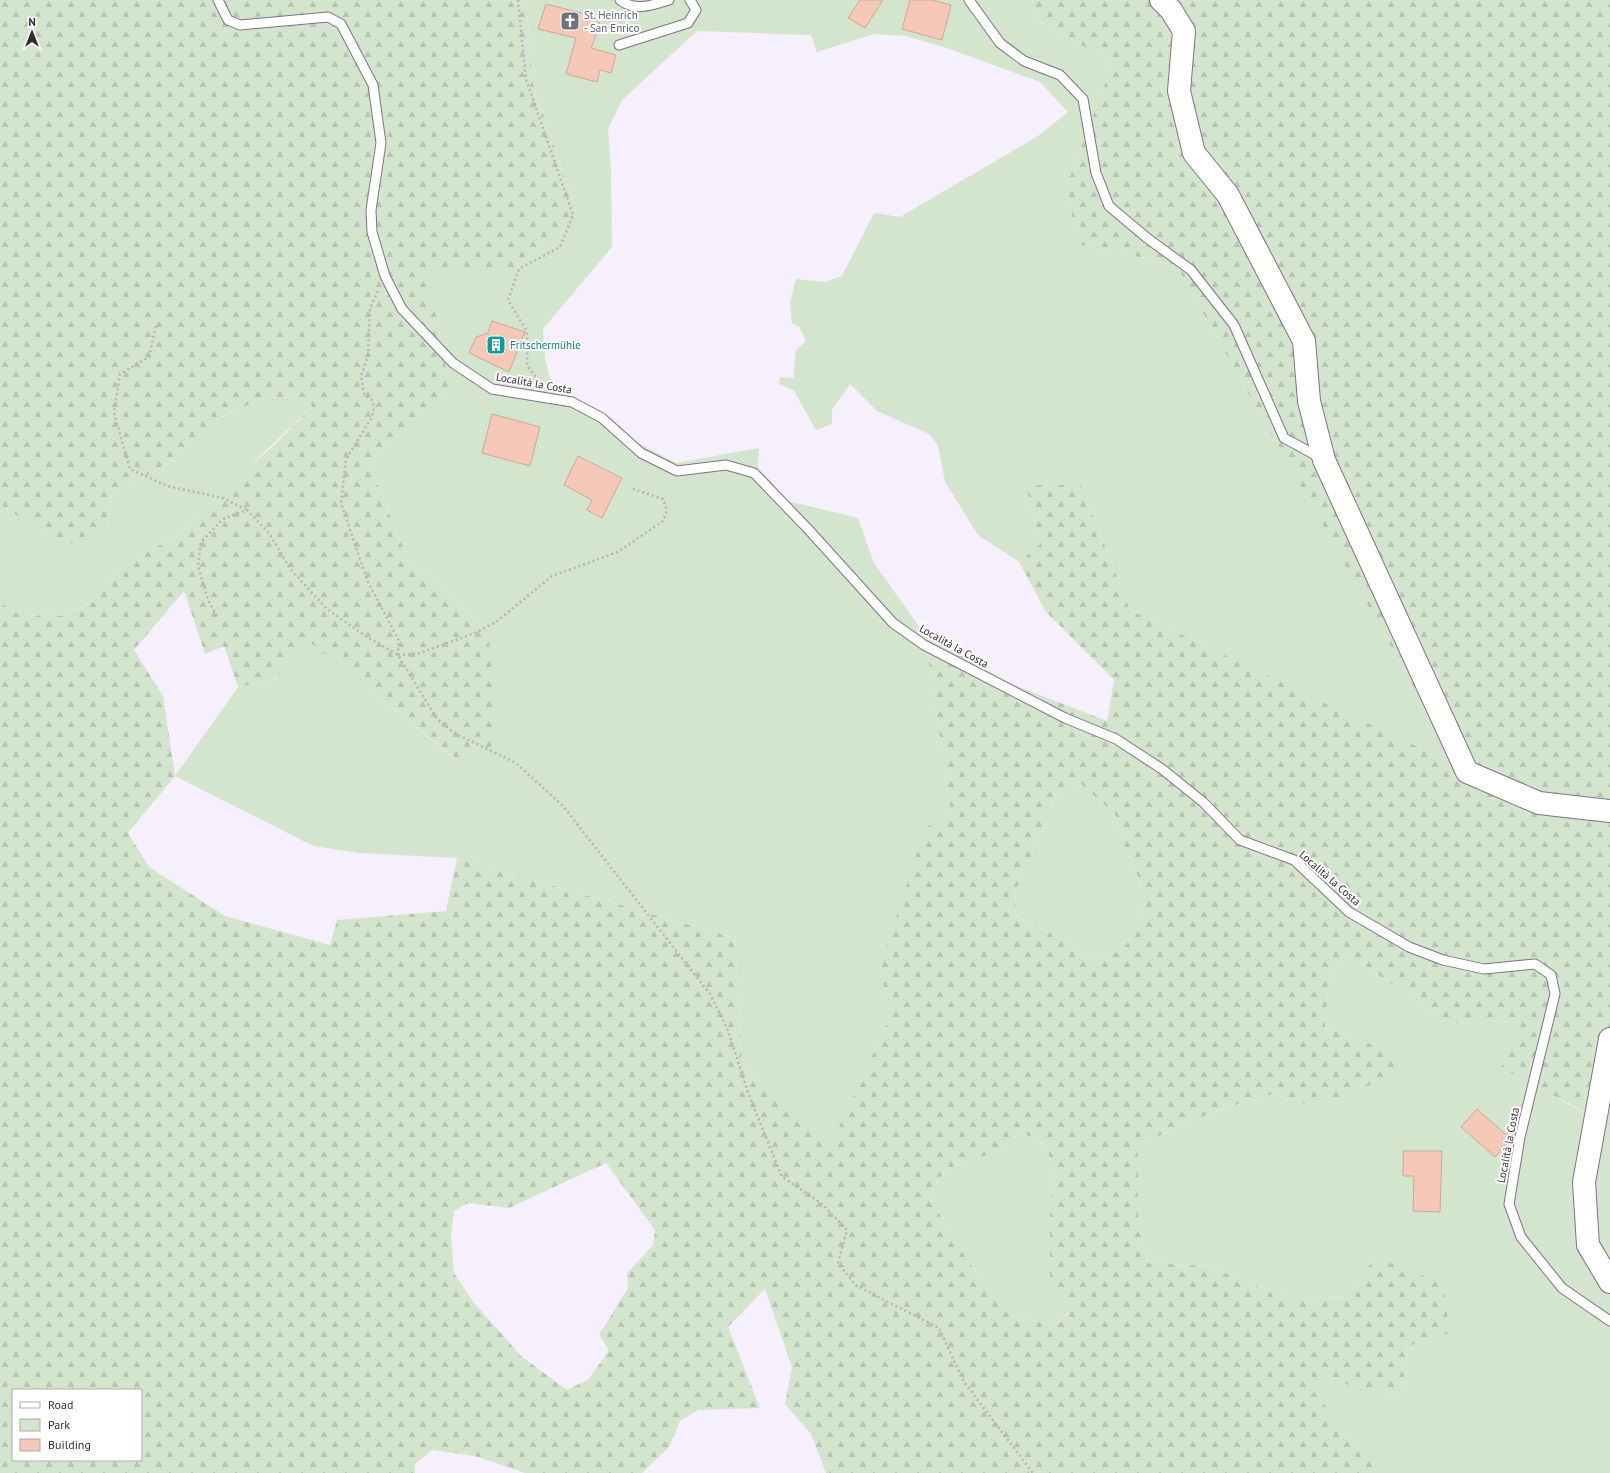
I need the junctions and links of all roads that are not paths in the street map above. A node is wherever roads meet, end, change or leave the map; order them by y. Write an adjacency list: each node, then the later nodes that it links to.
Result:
1 (218, 0): 12 (lane, Località la Costa)
2 (620, 0): 3 (lane)
3 (669, 0)
4 (690, 0): 7 (lane)
5 (968, 0): 8 (lane)
6 (1161, 0): 8 (street)
7 (619, 45)
8 (1324, 460): 9 (street)
9 (1610, 811)
10 (1610, 1039): 11 (street)
11 (1610, 1282)
12 (1610, 1321)

